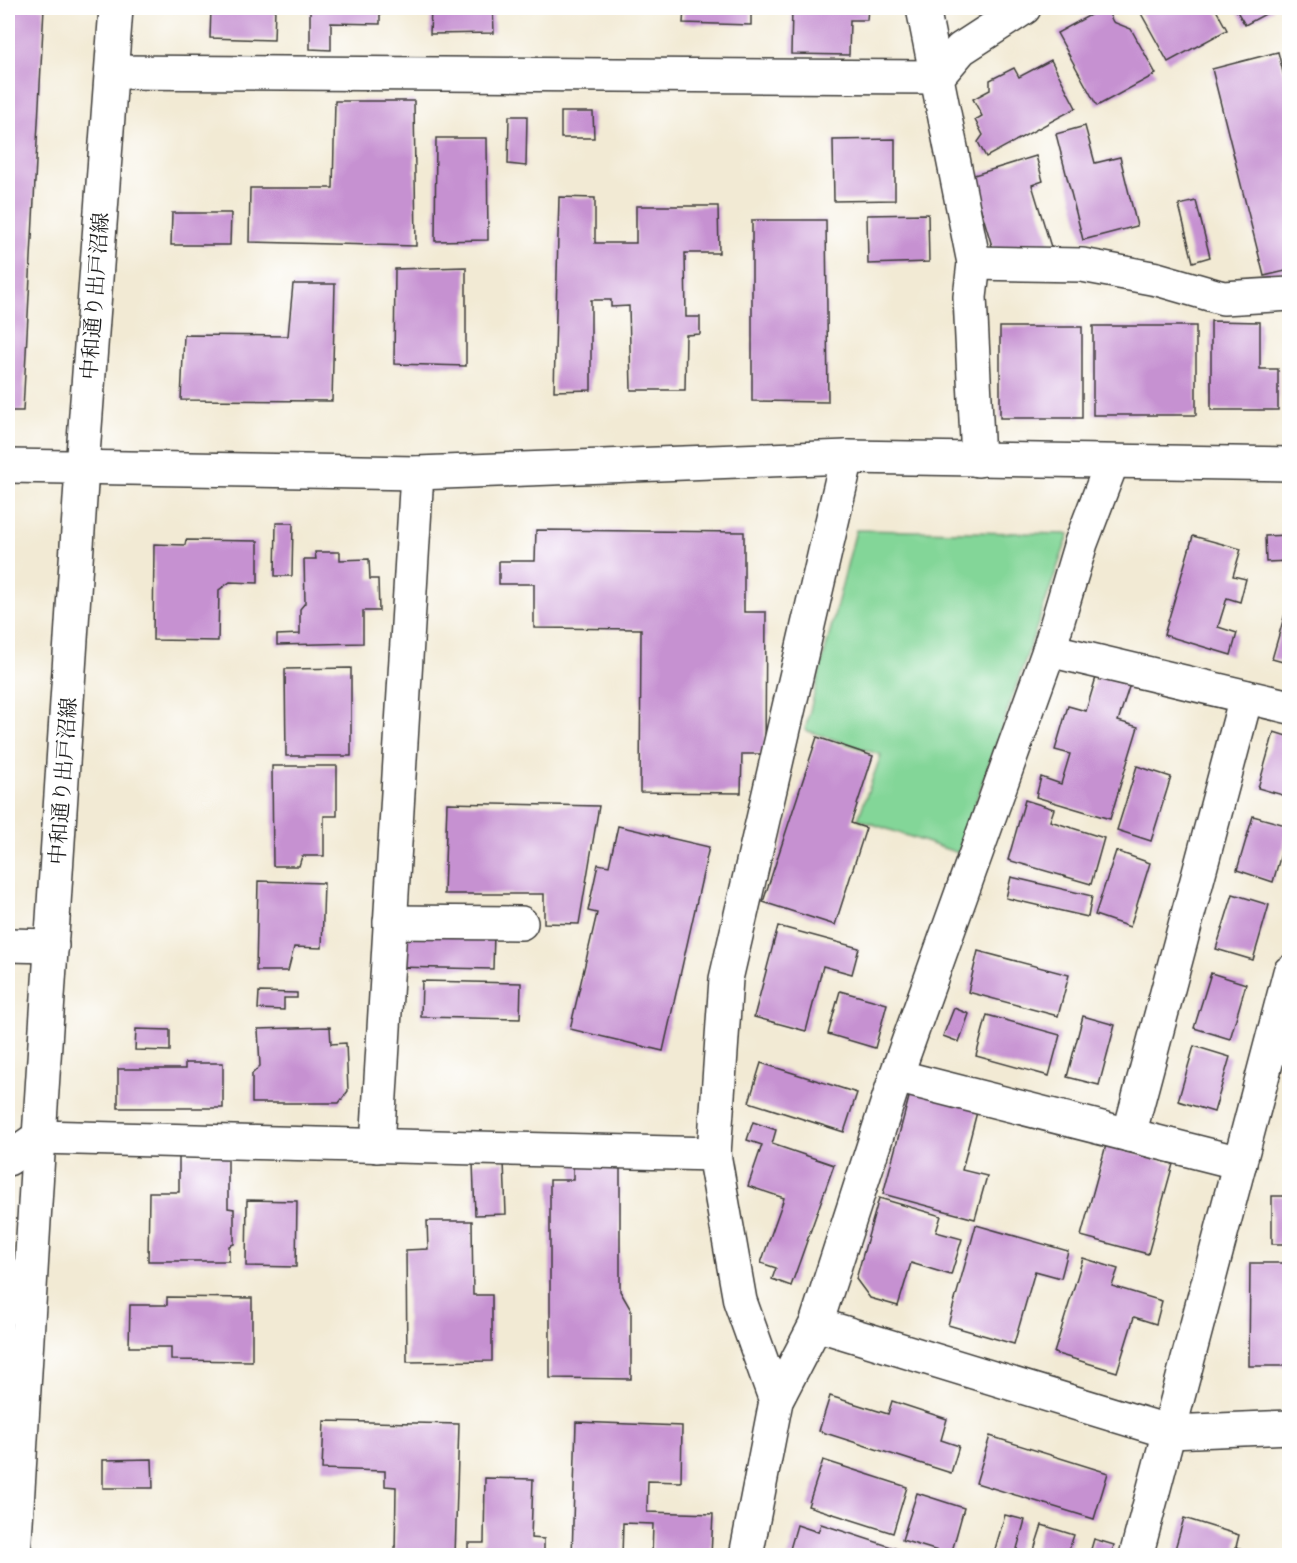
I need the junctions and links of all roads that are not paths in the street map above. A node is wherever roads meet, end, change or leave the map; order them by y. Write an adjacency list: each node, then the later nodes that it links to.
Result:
1 (116, 8): 4 (street, 中和通り出戸沼線)
2 (923, 8): 5 (street)
3 (1024, 8): 5 (street)
4 (112, 72): 5 (street); 13 (street, 中和通り出戸沼線)
5 (938, 77): 6 (street)
6 (974, 263): 7 (street); 9 (street)
7 (1290, 294)
8 (847, 457): 9 (street); 14 (street); 27 (street)
9 (978, 460): 10 (street)
10 (1112, 462): 11 (street); 15 (street)
11 (1290, 464)
12 (8, 466): 13 (street)
13 (82, 468): 14 (street); 21 (street, 中和通り出戸沼線)
14 (417, 473): 18 (street)
15 (1050, 650): 16 (street); 23 (street)
16 (1246, 697): 17 (street); 24 (street)
17 (1290, 707)
18 (390, 922): 19 (street); 26 (street)
19 (521, 923)
20 (8, 945): 21 (street)
21 (52, 946): 25 (street, 中和通り出戸沼線)
22 (1290, 972): 29 (street)
23 (896, 1076): 24 (street); 30 (street)
24 (1129, 1135): 29 (street)
25 (39, 1137): 26 (street); 28 (street); 34 (street, 中和通り出戸沼線)
26 (377, 1146): 27 (street)
27 (714, 1154): 31 (street)
28 (8, 1159)
29 (1240, 1163): 33 (street)
30 (816, 1324): 31 (street); 33 (street)
31 (776, 1401): 35 (street)
32 (1290, 1427): 33 (street)
33 (1170, 1432): 36 (street)
34 (14, 1556)
35 (746, 1556)
36 (1136, 1556)

